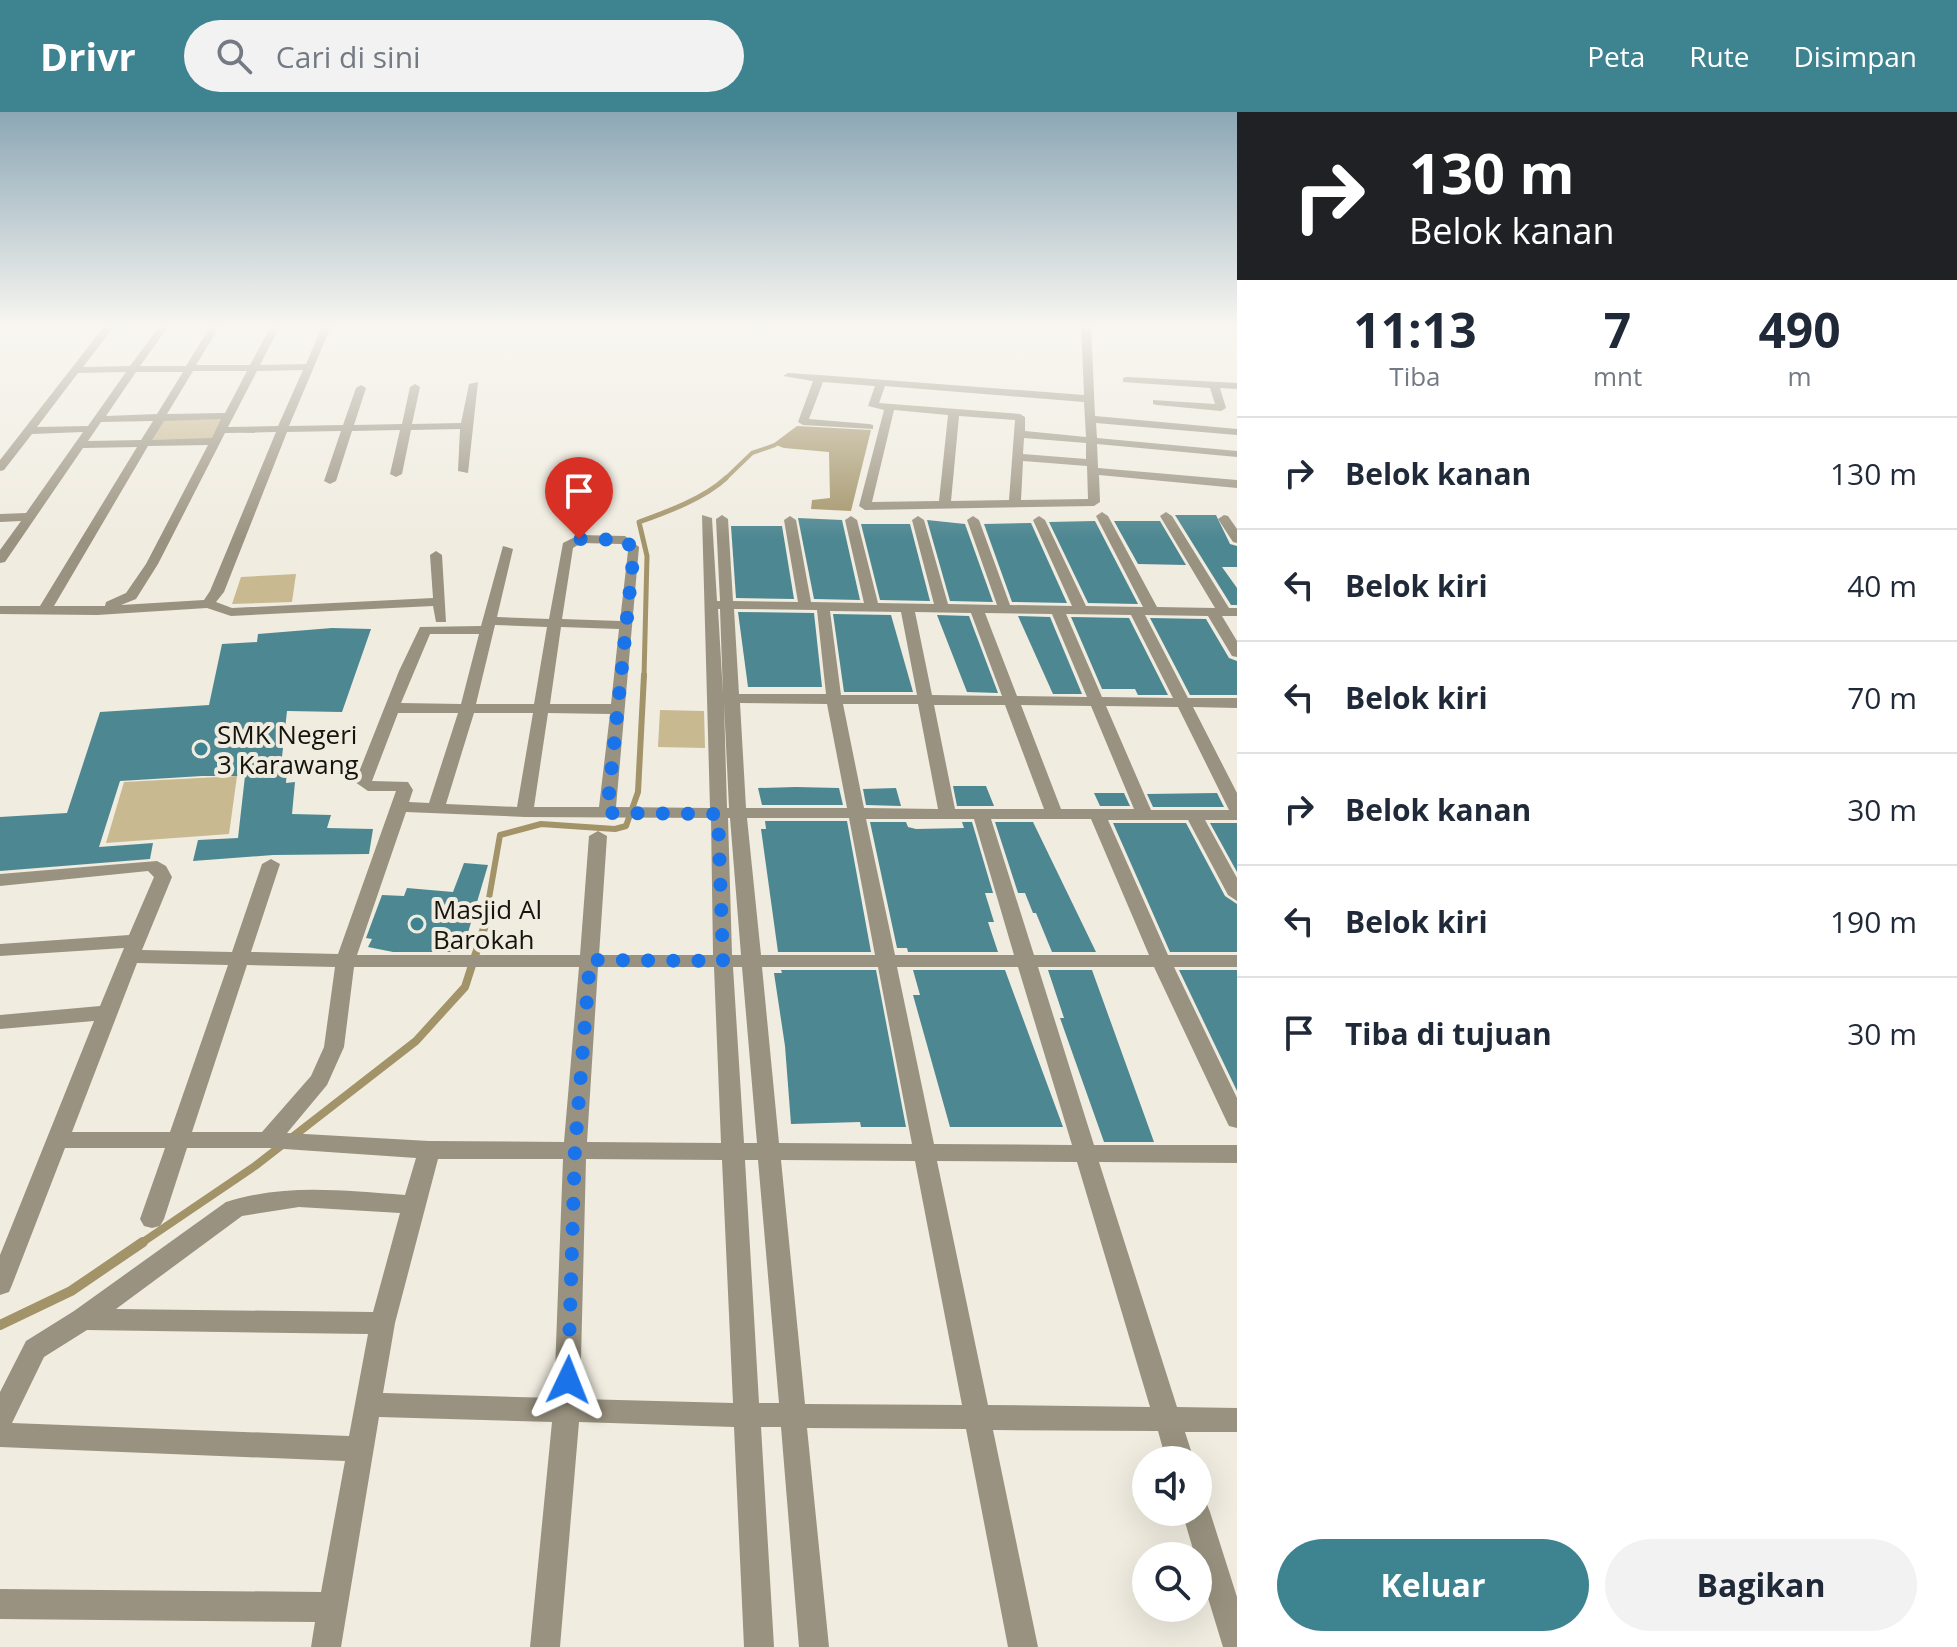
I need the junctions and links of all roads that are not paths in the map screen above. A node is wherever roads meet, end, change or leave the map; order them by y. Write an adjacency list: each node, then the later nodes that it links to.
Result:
1 (55, 396): 32 (street)
2 (114, 396): 22 (street)
3 (173, 396): 21 (street)
4 (239, 396): 20 (street)
5 (296, 396): 29 (street)
6 (358, 396): 26 (street)
7 (413, 396): 27 (street)
8 (472, 396): 25 (street)
9 (813, 396): 28 (street)
10 (877, 396): 17 (street)
11 (1046, 396): 15 (street)
12 (1090, 396): 15 (street)
13 (1156, 396): 16 (street)
14 (1217, 396): 16 (street)
15 (1090, 399): 23 (street)
16 (1157, 402): 24 (street)
17 (873, 406): 18 (street); 28 (street)
18 (890, 407): 19 (street); 30 (street)
19 (954, 412): 34 (street); 48 (street)
20 (228, 416): 21 (street); 35 (street)
21 (160, 418): 22 (street); 37 (street)
22 (98, 419): 31 (street)
23 (1091, 419): 24 (street); 36 (street)
24 (1161, 425): 33 (street)
25 (466, 426): 27 (street); 43 (street)
26 (347, 427): 27 (street); 29 (street); 45 (street)
27 (408, 427): 44 (street)
28 (869, 427): 30 (street)
29 (282, 428): 35 (street); 66 (street)
30 (885, 428): 48 (street)
31 (91, 429): 32 (street); 38 (street)
32 (28, 431): 42 (street)
33 (1237, 432)
34 (1021, 434): 36 (street); 40 (street)
35 (218, 435): 37 (street); 80 (street)
36 (1093, 440): 39 (street); 41 (street)
37 (145, 443): 38 (street); 77 (street)
38 (80, 445): 51 (street)
39 (1237, 454)
40 (1020, 457): 41 (street); 47 (street)
41 (1093, 467): 46 (street); 47 (street)
42 (0, 468)
43 (464, 471)
44 (396, 474)
45 (330, 481)
46 (1237, 484)
47 (1015, 504): 48 (street)
48 (944, 506)
49 (1102, 516): 79 (street)
50 (1166, 516): 81 (street)
51 (29, 517): 52 (street); 64 (street)
52 (0, 518)
53 (706, 518): 67 (street)
54 (722, 519): 67 (street)
55 (1224, 519): 61 (street)
56 (790, 520): 68 (street)
57 (851, 520): 70 (street)
58 (918, 520): 72 (street)
59 (973, 520): 74 (street)
60 (1039, 520): 78 (street)
61 (1237, 539)
62 (507, 549): 84 (street)
63 (436, 555): 65 (street)
64 (0, 559)
65 (440, 602): 66 (street); 82 (street)
66 (208, 604): 80 (street)
67 (719, 605): 68 (street); 87 (street)
68 (805, 606): 69 (street)
69 (823, 607): 70 (street); 88 (street)
70 (872, 607): 71 (street)
71 (907, 608): 72 (street); 89 (street)
72 (942, 608): 73 (street)
73 (976, 608): 74 (street); 90 (street)
74 (1005, 609): 75 (street)
75 (1057, 609): 78 (street); 91 (street)
76 (0, 610): 77 (street)
77 (45, 610): 80 (street)
78 (1081, 610): 79 (street)
79 (1144, 610): 81 (street); 92 (street)
80 (97, 611)
81 (1225, 611): 86 (street)
82 (441, 619)
83 (555, 624): 84 (street); 85 (street); 85 (street); 95 (street)
84 (486, 625): 94 (street); 96 (street)
85 (626, 625): 97 (street)
86 (1237, 653)
87 (725, 698): 88 (street); 107 (street)
88 (834, 699): 89 (street); 101 (street)
89 (922, 700): 90 (street); 103 (street)
90 (1008, 701): 91 (street); 106 (street)
91 (1094, 702): 92 (street); 108 (street)
92 (1181, 702): 93 (street); 100 (street)
93 (1237, 703)
94 (468, 706): 95 (street); 96 (street); 99 (street)
95 (543, 707): 97 (street); 102 (street)
96 (393, 708): 98 (street)
97 (617, 709): 105 (street)
98 (399, 807): 99 (street); 122 (street)
99 (436, 809): 102 (street)
100 (1237, 809)
101 (858, 811): 103 (street); 107 (street); 119 (street)
102 (525, 812): 105 (street)
103 (947, 812): 104 (street)
104 (980, 812): 106 (street); 120 (street)
105 (612, 813): 107 (street)
106 (1054, 813): 109 (street)
107 (728, 814): 123 (street); 126 (street)
108 (1144, 814): 109 (street); 110 (street)
109 (1098, 815): 124 (street)
110 (1194, 815): 111 (street); 115 (street)
111 (1237, 815)
112 (598, 836): 121 (street)
113 (271, 864): 118 (street)
114 (0, 880): 116 (street)
115 (1237, 895)
116 (132, 949): 117 (street); 118 (street); 127 (street)
117 (0, 950)
118 (240, 958): 122 (street); 130 (street)
119 (888, 958): 120 (street); 126 (street); 137 (street)
120 (1025, 959): 124 (street); 138 (street)
121 (590, 960): 122 (street); 123 (street); 133 (street)
122 (345, 961): 132 (street)
123 (723, 961): 126 (street); 135 (street)
124 (1161, 961): 125 (street); 129 (street)
125 (1237, 961)
126 (751, 962): 136 (street)
127 (104, 1013): 128 (street); 131 (street)
128 (0, 1022)
129 (1237, 1120)
130 (181, 1139): 131 (street); 132 (street); 141 (street)
131 (59, 1140): 142 (street)
132 (269, 1140): 134 (street)
133 (575, 1148): 134 (street); 135 (street); 146 (street)
134 (429, 1150): 140 (street)
135 (735, 1150): 136 (street); 147 (street)
136 (769, 1150): 137 (street); 148 (street)
137 (925, 1151): 138 (street); 149 (street)
138 (1085, 1153): 139 (street); 151 (street)
139 (1237, 1154)
140 (414, 1205): 143 (street); 144 (street)
141 (152, 1219)
142 (0, 1285)
143 (83, 1319): 144 (street); 150 (street)
144 (382, 1323): 145 (street)
145 (371, 1405): 146 (street); 155 (street)
146 (567, 1409): 147 (street); 161 (street)
147 (750, 1415): 148 (street); 162 (street)
148 (793, 1415): 149 (street); 163 (street)
149 (978, 1417): 151 (street); 164 (street)
150 (0, 1419)
151 (1167, 1419): 152 (street); 154 (street)
152 (1237, 1420)
153 (0, 1435): 155 (street)
154 (1176, 1446)
155 (361, 1449): 158 (street)
156 (1200, 1526): 159 (street)
157 (0, 1604): 158 (street)
158 (334, 1607): 160 (street)
159 (1237, 1644)
160 (326, 1647)
161 (545, 1647)
162 (759, 1647)
163 (814, 1647)
164 (1023, 1647)

